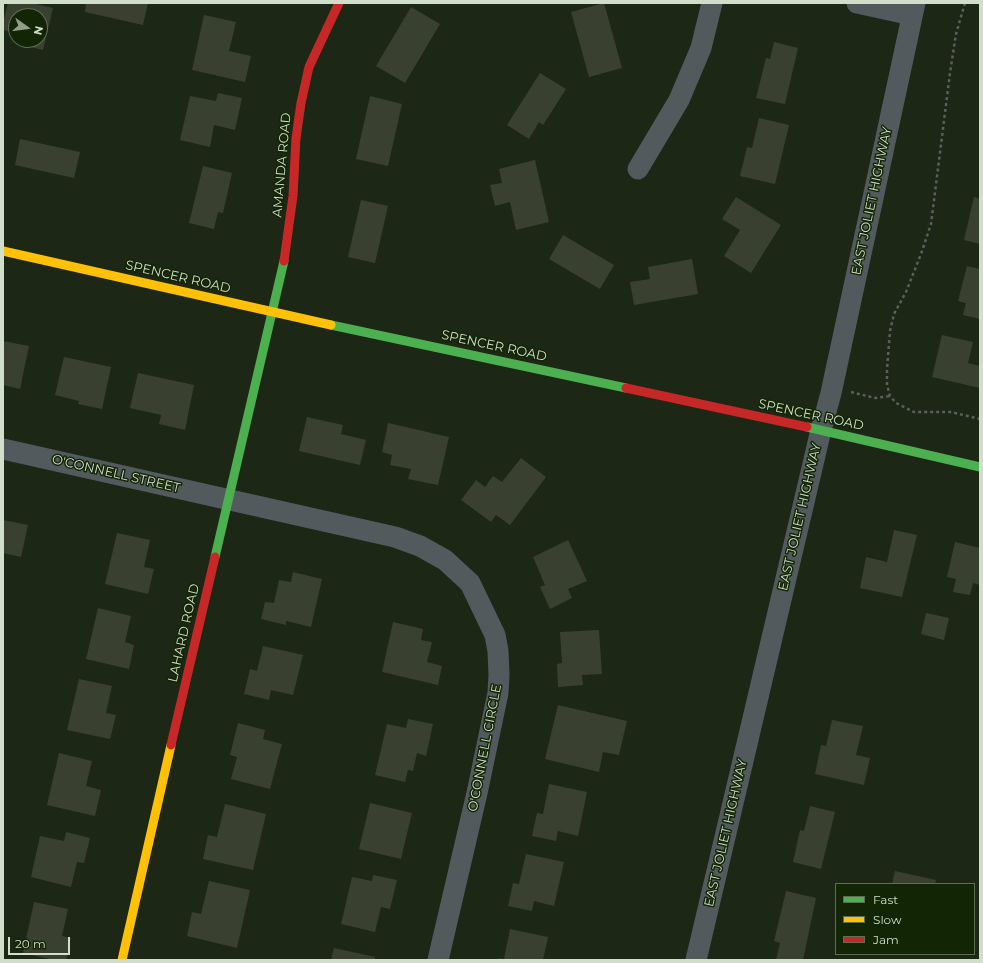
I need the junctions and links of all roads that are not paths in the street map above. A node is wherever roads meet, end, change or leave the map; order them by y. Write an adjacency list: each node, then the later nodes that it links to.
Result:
1 (339, 3): 7 (street, AMANDA ROAD)
2 (712, 3): 5 (street)
3 (857, 3): 4 (street)
4 (913, 9): 8 (street, EAST JOLIET HIGHWAY)
5 (638, 169)
6 (3, 251): 7 (street, SPENCER ROAD)
7 (272, 312): 8 (street, SPENCER ROAD); 11 (street, LAHARD ROAD)
8 (821, 430): 10 (street, SPENCER ROAD); 14 (street, EAST JOLIET HIGHWAY)
9 (3, 449): 11 (street, O'CONNELL STREET)
10 (980, 466)
11 (228, 499): 12 (street, LAHARD ROAD); 13 (street, O'CONNELL CIRCLE)
12 (122, 960)
13 (438, 960)
14 (696, 960)

